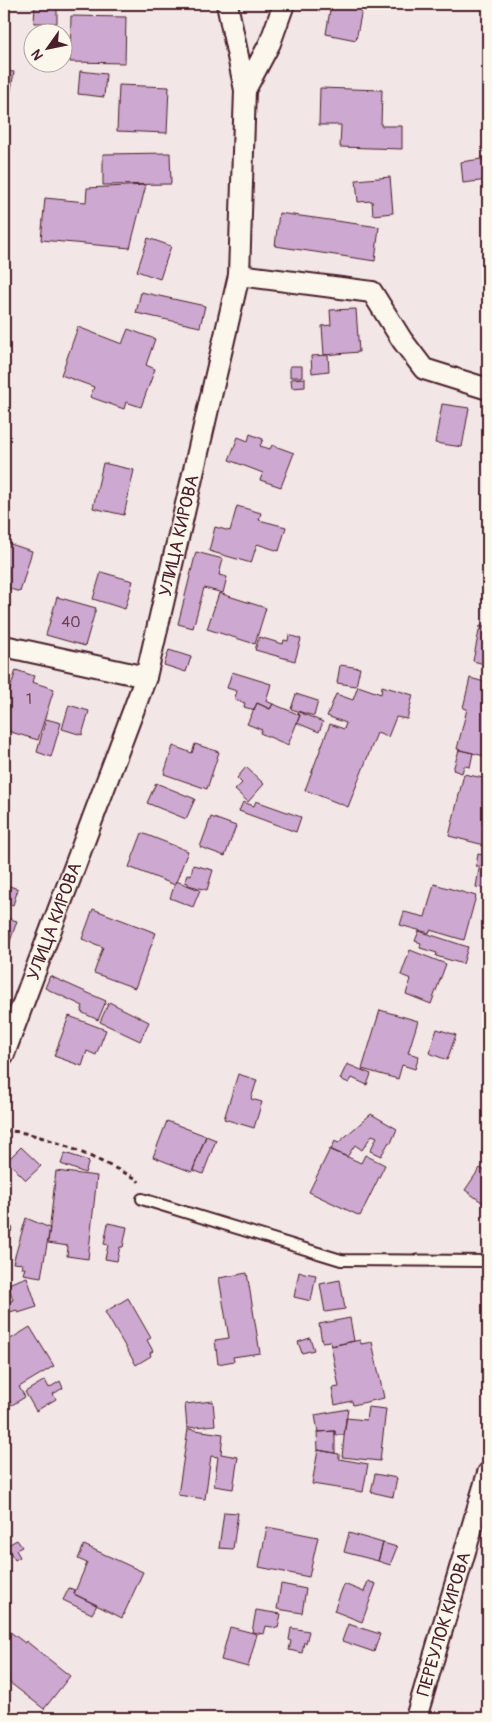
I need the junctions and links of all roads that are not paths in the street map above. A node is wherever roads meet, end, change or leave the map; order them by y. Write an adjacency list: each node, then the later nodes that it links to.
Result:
1 (227, 4): 3 (street)
2 (284, 4): 3 (street, УЛИЦА КИРОВА)
3 (245, 90): 4 (street, УЛИЦА КИРОВА)
4 (239, 275): 5 (street); 7 (street, УЛИЦА КИРОВА)
5 (488, 389)
6 (4, 646): 7 (street)
7 (146, 677): 8 (street, УЛИЦА КИРОВА)
8 (4, 1054)
9 (142, 1198): 10 (lane)
10 (488, 1261)
11 (488, 1473): 12 (street, ПЕРЕУЛОК КИРОВА)
12 (416, 1718)

